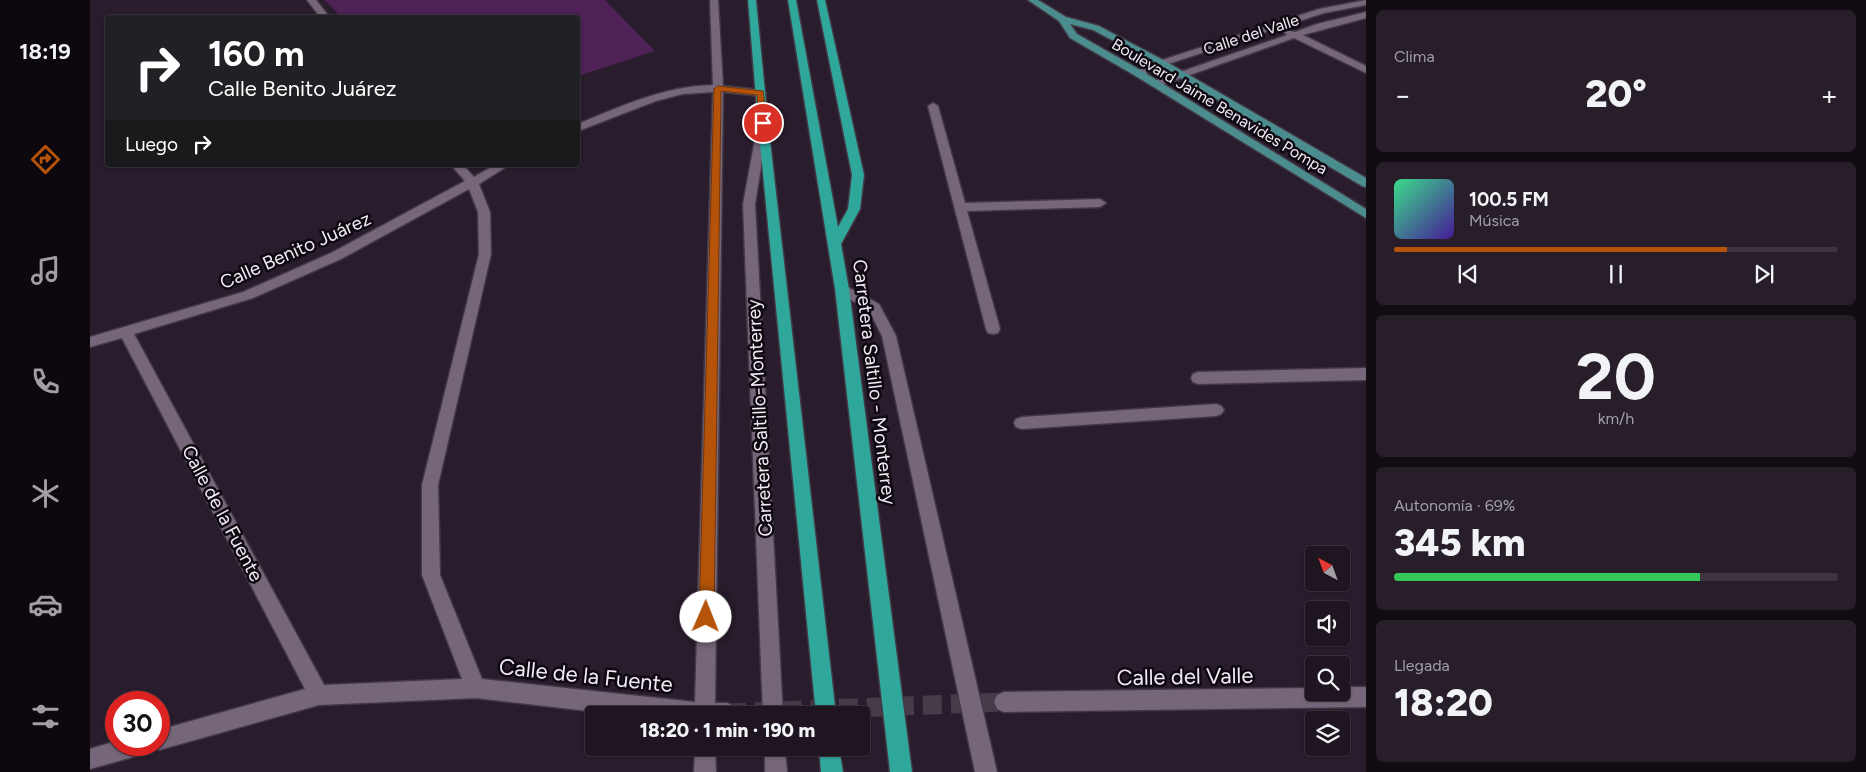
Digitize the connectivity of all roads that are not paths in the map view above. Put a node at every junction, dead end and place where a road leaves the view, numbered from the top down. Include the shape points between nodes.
1 (311, 0) edge
2 (714, 0) edge
3 (752, 0) edge
4 (792, 0) edge
5 (821, 0) edge
6 (1032, 0) edge
7 (1366, 2) edge
8 (324, 15) edge
9 (1366, 15) edge
10 (1063, 19) junction
11 (1276, 25) junction
12 (1295, 35) junction
13 (1162, 63) junction
14 (1366, 70) edge
15 (1138, 73) junction
16 (1183, 75) junction
17 (1155, 84) junction
18 (718, 89) junction
19 (761, 93) junction
20 (933, 106) dead end
21 (763, 123) junction
22 (580, 127) edge
23 (459, 167) edge
24 (499, 167) edge
25 (472, 182) junction
26 (1366, 183) edge
27 (1100, 203) dead end
28 (960, 207) junction
29 (1366, 214) edge
30 (834, 244) junction
31 (842, 289) junction
32 (993, 329) dead end
33 (126, 332) junction
34 (90, 342) edge
35 (1366, 374) edge
36 (1198, 378) dead end
37 (1216, 410) dead end
38 (1022, 423) dead end
39 (476, 688) junction
40 (319, 695) junction
41 (1366, 697) edge
42 (1004, 702) tunnel mouth
43 (635, 706) edge
44 (705, 706) edge
45 (773, 706) edge
46 (825, 706) edge
47 (170, 737) edge
48 (105, 755) edge
49 (705, 756) edge
50 (775, 756) edge
51 (830, 756) edge
52 (90, 759) edge
53 (705, 772) edge
54 (776, 772) edge
55 (832, 772) edge
56 (901, 772) edge
57 (986, 772) edge

1 - 8 street
2 - 18 street
3 - 19 highway
4 - 30 highway, Carretera Saltillo - Monterrey
5 - 30 highway via 858,175 854,209
6 - 10 main road, Boulevard Jaime Benavides Pompa
7 - 11 street, Calle del Valle
9 - 12 street, Calle del Valle
10 - 13 main road, Boulevard Jaime Benavides Pompa via 1096,28
10 - 15 main road, Boulevard Jaime Benavides Pompa via 1073,36
11 - 12 street
11 - 13 street, Calle del Valle
12 - 14 street
12 - 16 street, Calle del Valle
13 - 15 street, Calle del Valle
13 - 16 main road, Boulevard Jaime Benavides Pompa
15 - 17 main road, Boulevard Jaime Benavides Pompa
16 - 17 street, Calle del Valle
16 - 26 main road, Boulevard Jaime Benavides Pompa
17 - 29 main road, Boulevard Jaime Benavides Pompa
18 - 19 street
18 - 22 street via 670,93
18 - 44 street
19 - 21 highway
20 - 28 street
21 - 45 street, Carretera Saltillo-Monterrey via 749,204
21 - 46 highway
23 - 25 street
24 - 25 street, Calle Benito Juárez
25 - 33 street, Calle Benito Juárez via 336,256 248,295
25 - 39 street via 484,212 485,254 430,485 431,575
27 - 28 street
28 - 32 street
30 - 31 highway, Carretera Saltillo - Monterrey
31 - 56 highway, Carretera Saltillo - Monterrey
31 - 57 street via 874,307 889,336
33 - 34 street, Calle Benito Juárez
33 - 40 street, Calle de la Fuente
35 - 36 street
37 - 38 street
39 - 40 street, Calle de la Fuente
39 - 43 street, Calle de la Fuente
40 - 47 street, Calle de la Fuente
41 - 42 street, Calle del Valle
48 - 52 street
49 - 53 street
50 - 54 street
51 - 55 highway

